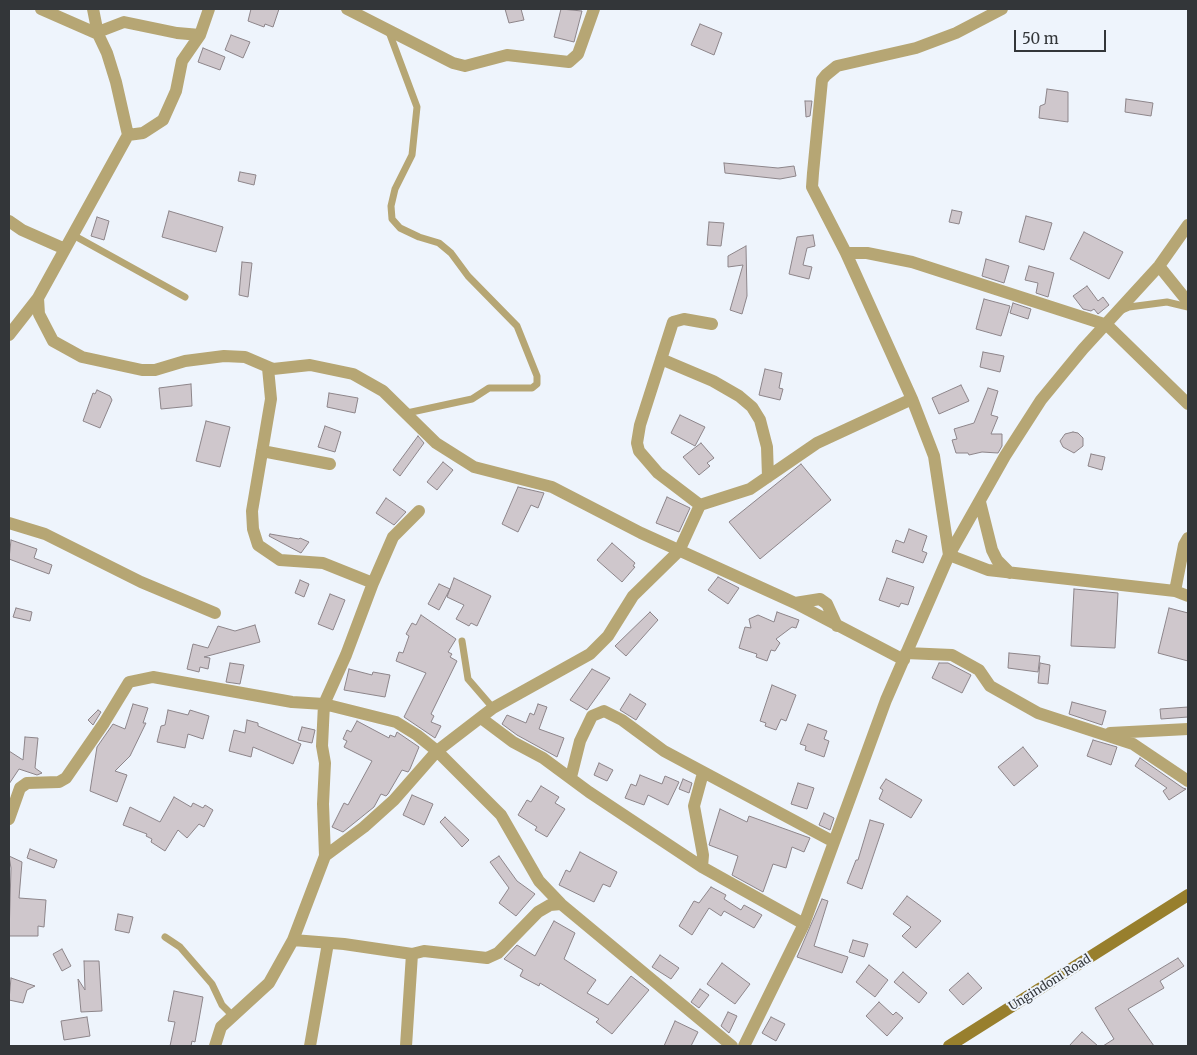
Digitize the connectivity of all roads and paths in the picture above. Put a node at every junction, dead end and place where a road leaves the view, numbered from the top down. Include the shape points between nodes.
1 (41, 9) edge
2 (93, 9) edge
3 (209, 9) edge
4 (347, 9) edge
5 (594, 9) edge
6 (1002, 9) edge
7 (388, 29) junction
8 (98, 33) junction
9 (200, 35) junction
10 (128, 135) junction
11 (9, 221) edge
12 (1188, 224) edge
13 (73, 235) junction
14 (65, 249) junction
15 (846, 253) junction
16 (1159, 266) junction
17 (185, 297) dead end
18 (38, 298) junction
19 (1188, 302) edge
20 (1188, 307) edge
21 (1120, 311) junction
22 (712, 324) dead end
23 (1107, 324) junction
24 (10, 328) edge
25 (661, 359) junction
26 (268, 368) junction
27 (912, 399) junction
28 (1188, 404) edge
29 (407, 413) junction
30 (262, 451) junction
31 (330, 464) dead end
32 (768, 477) junction
33 (980, 502) junction
34 (700, 505) junction
35 (419, 511) dead end
36 (9, 523) edge
37 (1188, 538) edge
38 (679, 551) junction
39 (949, 554) junction
40 (1010, 573) junction
41 (373, 583) junction
42 (1175, 590) junction
43 (1188, 596) edge
44 (215, 613) dead end
45 (462, 641) dead end
46 (905, 657) junction
47 (324, 704) junction
48 (493, 708) junction
49 (481, 718) junction
50 (1188, 729) edge
51 (1105, 734) junction
52 (437, 751) junction
53 (703, 773) junction
54 (571, 778) junction
55 (1188, 781) edge
56 (9, 819) edge
57 (834, 842) junction
58 (325, 856) junction
59 (702, 867) junction
60 (1187, 897) edge
61 (561, 904) junction
62 (804, 924) junction
63 (166, 937) dead end
64 (293, 940) junction
65 (328, 943) junction
66 (412, 954) junction
67 (232, 1016) junction
68 (215, 1046) edge
69 (310, 1046) edge
70 (406, 1046) edge
71 (732, 1046) edge
72 (744, 1046) edge
73 (949, 1046) edge

1 - 8 street
2 - 8 street
3 - 9 street
4 - 7 street
5 - 7 street via 578,54 569,62 507,55 465,66
6 - 15 street via 956,33 916,48 837,66 822,80 812,187
7 - 29 lane via 417,107 412,155 395,189 392,219 400,228 439,243 451,253 468,276 517,326 537,376 537,384 532,388 489,388 472,399
8 - 9 street via 124,22
8 - 10 street via 116,82
9 - 10 street via 182,61 176,92 163,120 144,133
10 - 13 street
11 - 14 street
12 - 16 street
13 - 14 street
13 - 17 lane
14 - 18 street
15 - 23 street via 867,253 912,262
15 - 27 street
16 - 19 street
16 - 21 street
18 - 24 street
18 - 26 street via 39,314 53,341 82,357 156,370 185,361 246,357
20 - 21 lane via 1167,302
21 - 23 street
22 - 25 street via 684,319 673,322
23 - 28 street
23 - 33 street via 1041,400
25 - 32 street via 713,381 752,406 760,420 767,447
25 - 34 street via 640,425 639,451 658,473
26 - 29 street via 310,365 344,371 383,391
26 - 30 street via 271,399
27 - 32 street via 817,443
27 - 39 street via 934,456
29 - 38 street via 436,443 474,467 552,487
30 - 31 street
30 - 41 street via 252,511 258,545 280,560 323,563
32 - 34 street via 750,488
33 - 39 street
33 - 40 street via 992,550
34 - 38 street
35 - 41 street via 393,537
36 - 44 street via 45,534 141,582
37 - 42 street
38 - 46 street via 723,568
38 - 48 street via 633,596 608,636 590,654
39 - 40 street via 988,570
39 - 46 street
40 - 42 street
41 - 47 street
42 - 43 street
45 - 48 lane via 468,680
46 - 51 street via 952,655 979,670 990,686 1038,713
46 - 57 street
47 - 52 street via 396,722
47 - 56 street via 292,702 153,677 129,682 66,778 59,782 27,783 20,788
47 - 58 street
48 - 49 street
49 - 52 street
49 - 54 street
50 - 51 street
51 - 55 street via 1133,744
52 - 58 street via 394,800
52 - 61 street via 501,815 539,881
53 - 54 street via 604,711 592,716 580,741
53 - 57 street
53 - 59 street via 694,806 703,855
54 - 59 street
57 - 62 street
58 - 64 street
59 - 62 street
60 - 73 main road, Ungindoni Road
61 - 66 street via 550,905 538,912 498,953 487,958 424,951
61 - 71 street
62 - 72 street
63 - 67 lane via 180,946 206,977
64 - 65 street
64 - 67 street via 269,983
65 - 66 street
65 - 69 street
66 - 70 street
67 - 68 street via 221,1027

